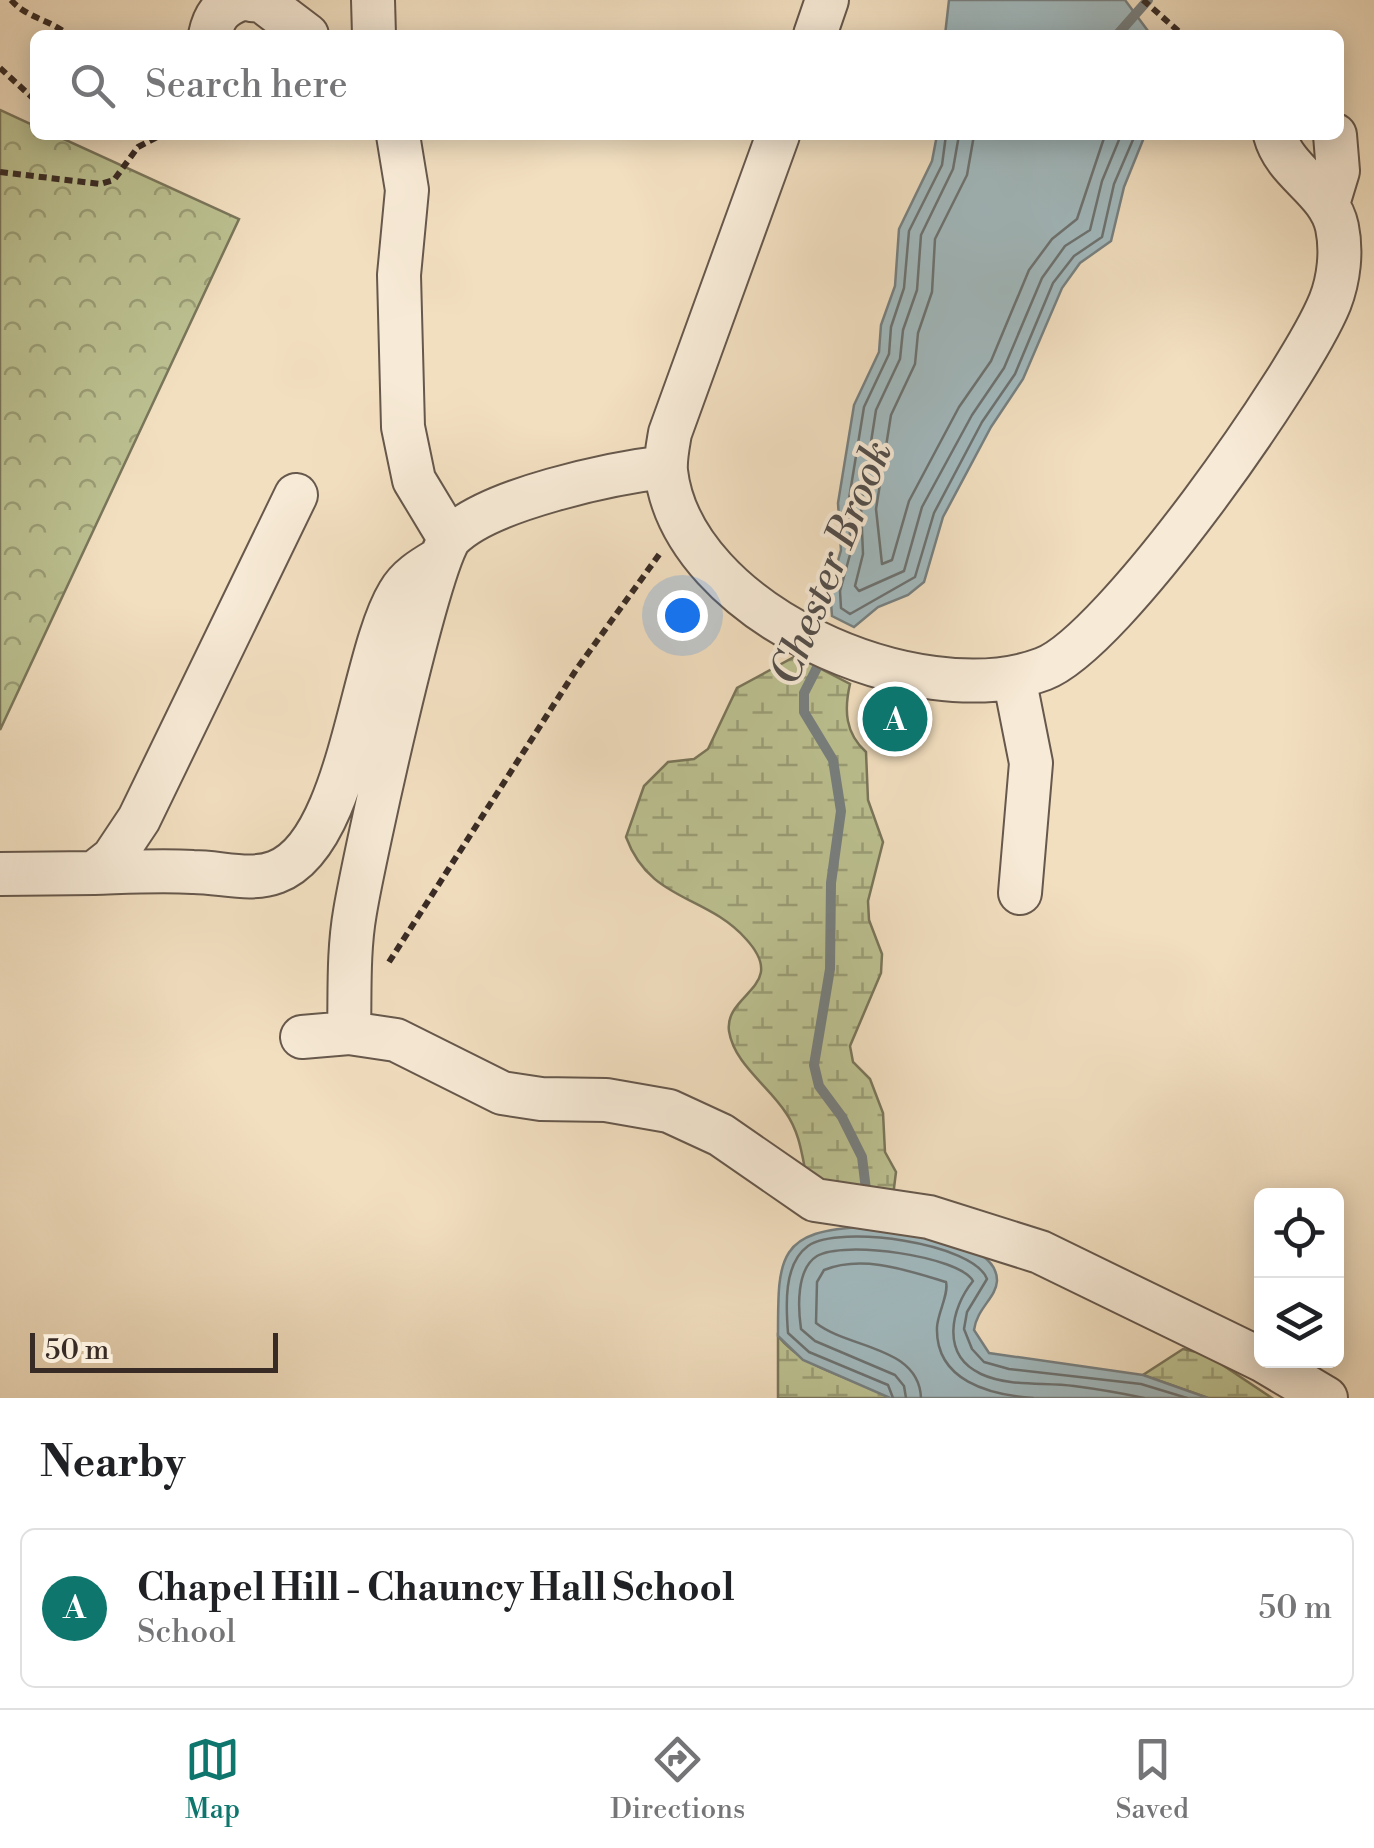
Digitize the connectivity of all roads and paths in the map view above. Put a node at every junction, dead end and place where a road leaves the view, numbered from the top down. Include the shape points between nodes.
1 (11, 0) edge
2 (239, 0) edge
3 (251, 0) edge
4 (373, 0) edge
5 (828, 0) edge
6 (1143, 0) edge
7 (62, 30) edge
8 (212, 30) edge
9 (300, 30) edge
10 (374, 30) edge
11 (817, 30) edge
12 (1177, 30) edge
13 (0, 68) edge
14 (30, 95) edge
15 (152, 140) edge
16 (399, 140) edge
17 (776, 140) edge
18 (1276, 140) edge
19 (1336, 140) edge
20 (0, 172) edge
21 (1328, 204) junction
22 (1355, 280) edge
23 (665, 467) junction
24 (296, 495) dead end
25 (683, 522) junction
26 (444, 549) junction
27 (1014, 677) junction
28 (94, 873) junction
29 (0, 874) edge
30 (1020, 892) dead end
31 (382, 977) dead end
32 (349, 1033) junction
33 (302, 1036) dead end
34 (1254, 1356) edge
35 (1275, 1368) edge
36 (1326, 1398) edge

1 - 7 path via 25,16
2 - 8 lane via 225,5
3 - 9 lane
4 - 10 lane
5 - 11 lane
6 - 12 path
13 - 14 path
15 - 20 path via 114,180 100,184
16 - 26 lane via 407,190 400,275 403,427 414,480
17 - 23 lane via 670,433
18 - 21 lane via 1280,154
19 - 21 lane via 1338,171
21 - 22 lane via 1340,264
22 - 27 lane via 1315,330 1232,464 1160,557 1071,652
23 - 25 lane
23 - 26 lane via 563,486 480,519
24 - 28 lane via 138,819
25 - 27 lane via 738,591 848,657 938,678
25 - 31 path via 576,670
26 - 28 lane via 416,573 389,612 338,784 297,860 254,878
26 - 32 lane via 354,912
27 - 30 lane via 1031,763
28 - 29 lane
32 - 33 lane
32 - 34 lane via 415,1046 502,1092 669,1111 722,1134 796,1191 846,1208 928,1218 1040,1252
35 - 36 lane

